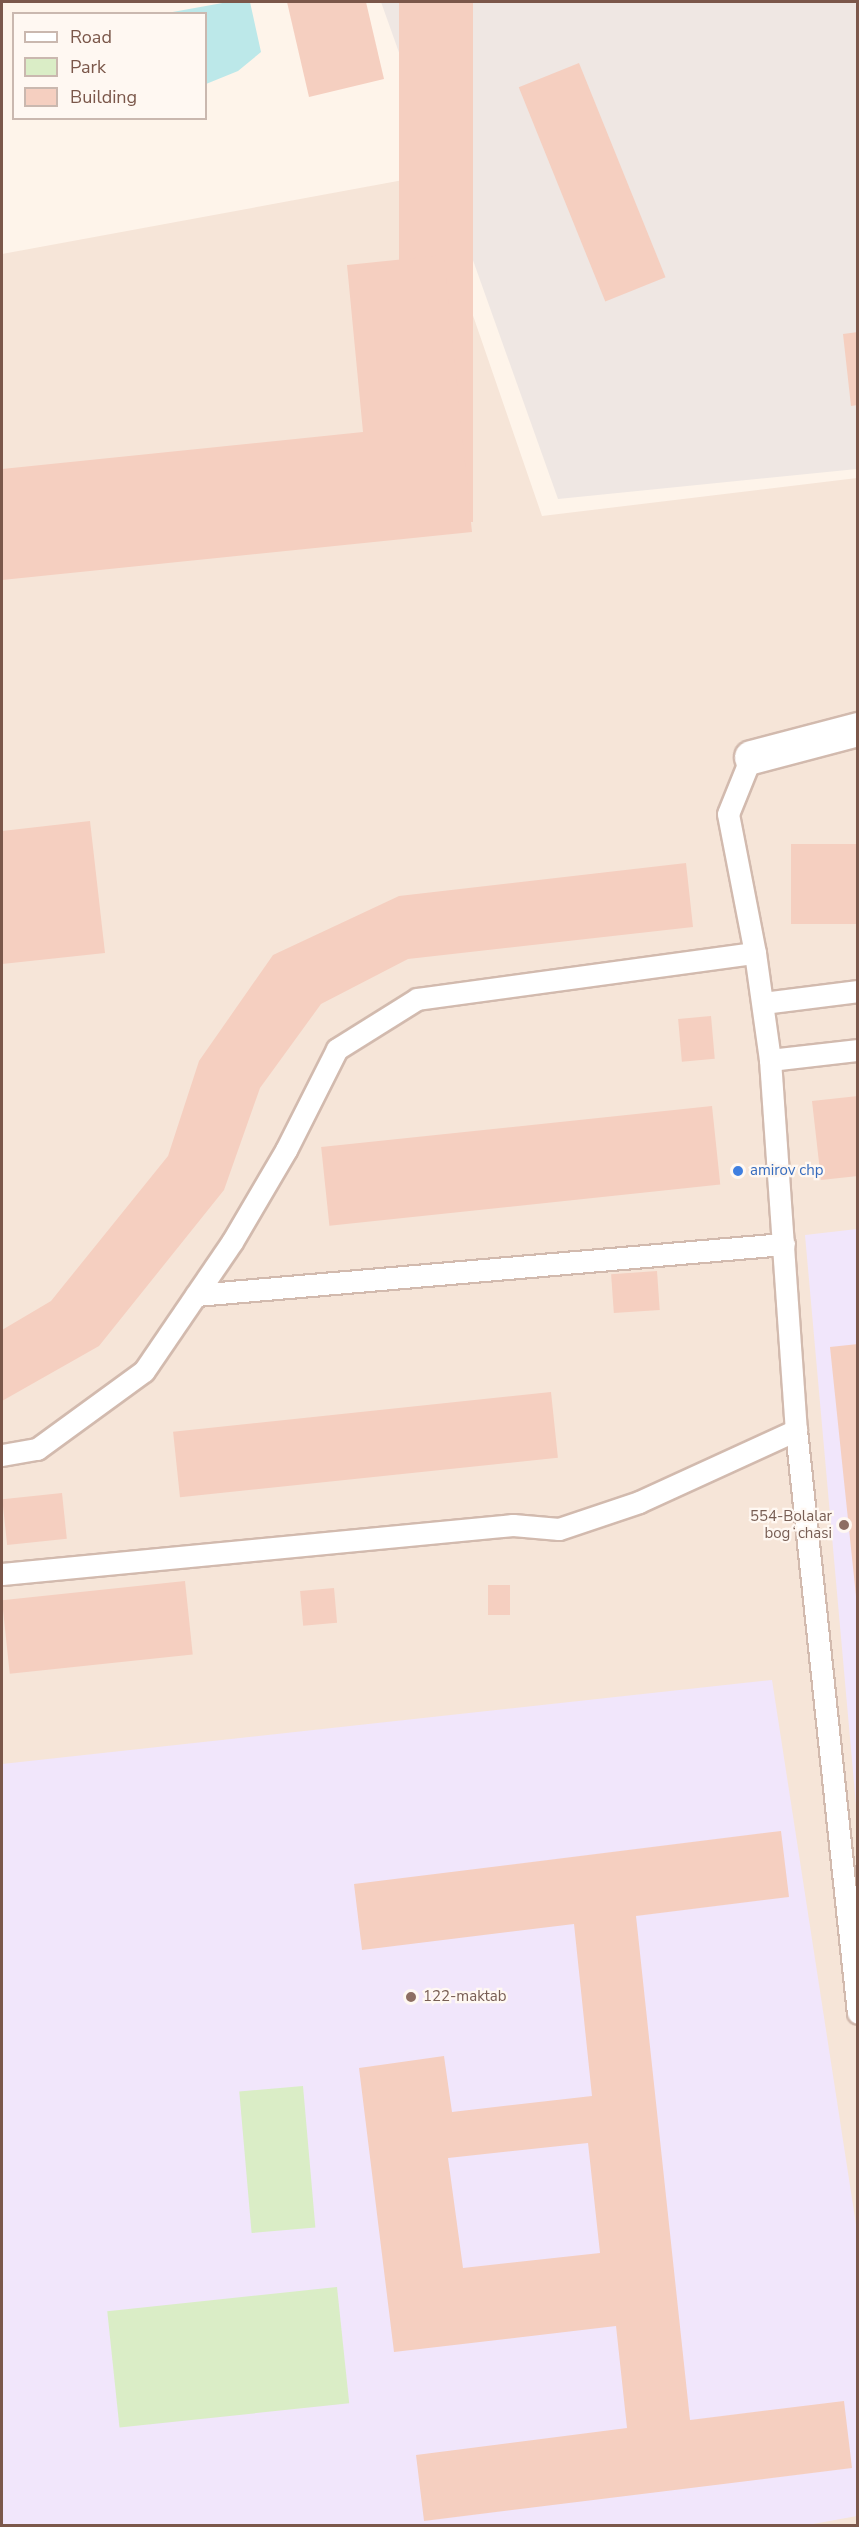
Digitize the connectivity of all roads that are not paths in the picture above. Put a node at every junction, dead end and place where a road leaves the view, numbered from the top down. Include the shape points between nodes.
1 (858, 729) edge
2 (751, 756) joint
3 (755, 953) junction
4 (858, 991) edge
5 (763, 1003) junction
6 (858, 1050) edge
7 (770, 1060) junction
8 (784, 1244) junction
9 (196, 1295) junction
10 (796, 1430) junction
11 (2, 1455) edge
12 (2, 1574) edge
13 (858, 2013) edge

1 - 2 street
2 - 3 lane via 728,814
3 - 5 lane
3 - 9 lane via 417,999 337,1049 286,1150
4 - 5 lane
5 - 7 lane
6 - 7 lane
7 - 8 lane
8 - 9 lane
8 - 10 lane
9 - 11 lane via 144,1371 37,1449
10 - 12 lane via 639,1502 559,1529 513,1525
10 - 13 lane

